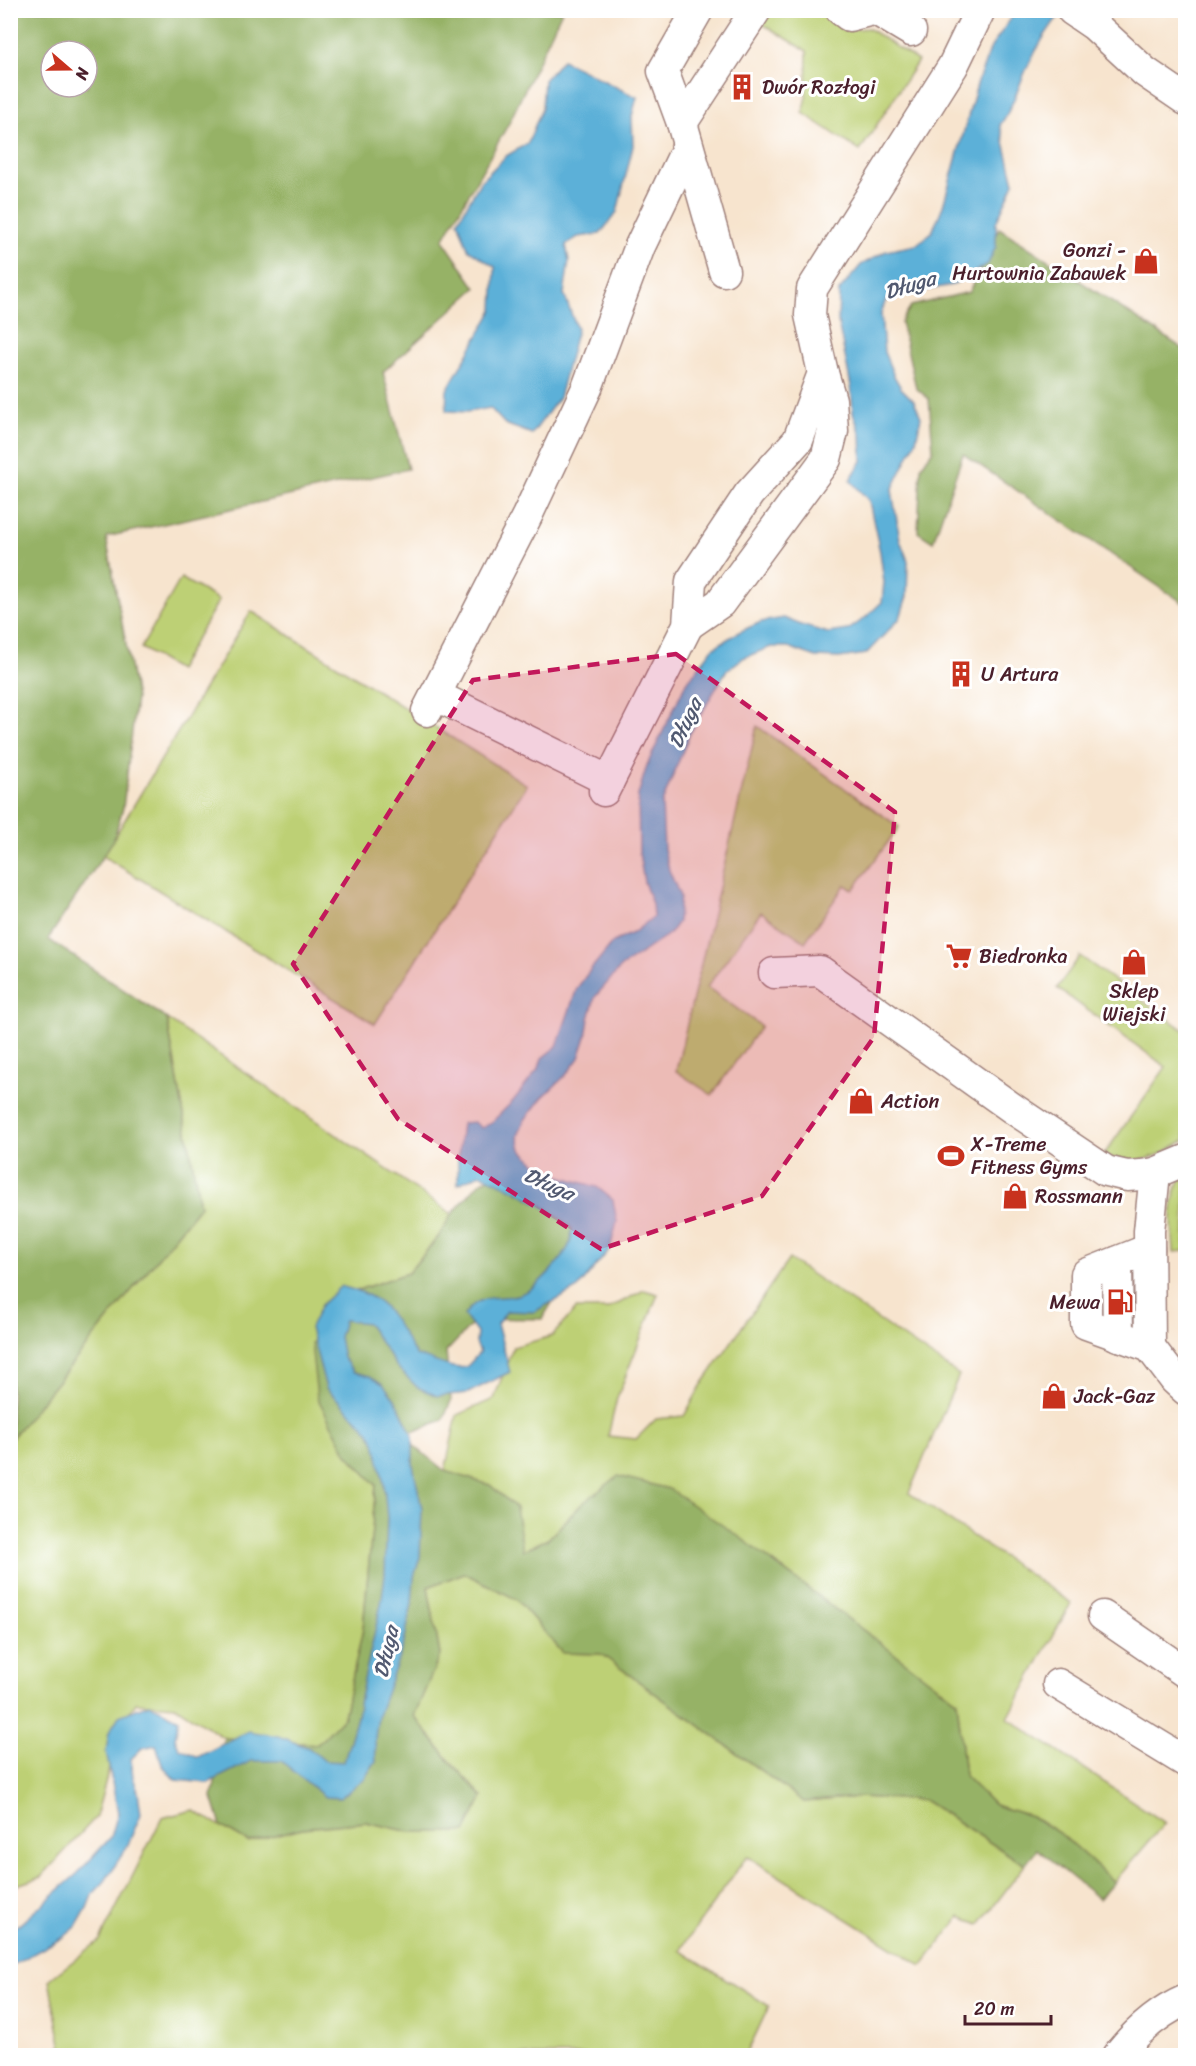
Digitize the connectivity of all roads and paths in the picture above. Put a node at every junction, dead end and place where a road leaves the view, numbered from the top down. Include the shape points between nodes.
1 (698, 10) edge
2 (756, 10) edge
3 (841, 10) edge
4 (875, 10) edge
5 (980, 10) edge
6 (1083, 18) edge
7 (911, 31) dead end
8 (1185, 100) edge
9 (685, 135) junction
10 (724, 271) dead end
11 (823, 373) junction
12 (688, 626) junction
13 (774, 973) dead end
14 (1185, 1160) edge
15 (1155, 1173) junction
16 (1149, 1249) junction
17 (1150, 1347) junction
18 (1185, 1390) edge
19 (1103, 1616) dead end
20 (1185, 1673) edge
21 (1058, 1684) dead end
22 (1185, 1762) edge
23 (1177, 1997) edge
24 (1117, 2055) edge

1 - 9 street via 663,71
2 - 9 street
3 - 4 street via 849,16
4 - 7 street
5 - 11 street via 953,66 812,289 810,315
6 - 8 street via 1144,72
9 - 10 street
9 - 12 street via 587,388 527,516 431,703 606,786
11 - 12 street via 798,440 749,494 692,581
11 - 12 street via 831,400 833,431 826,459 720,603
13 - 15 street via 820,971 1097,1166 1127,1176
14 - 15 street
15 - 16 street
16 - 17 street
16 - 17 street via 1086,1274 1086,1324
17 - 18 street
19 - 20 street
21 - 22 street
23 - 24 street

